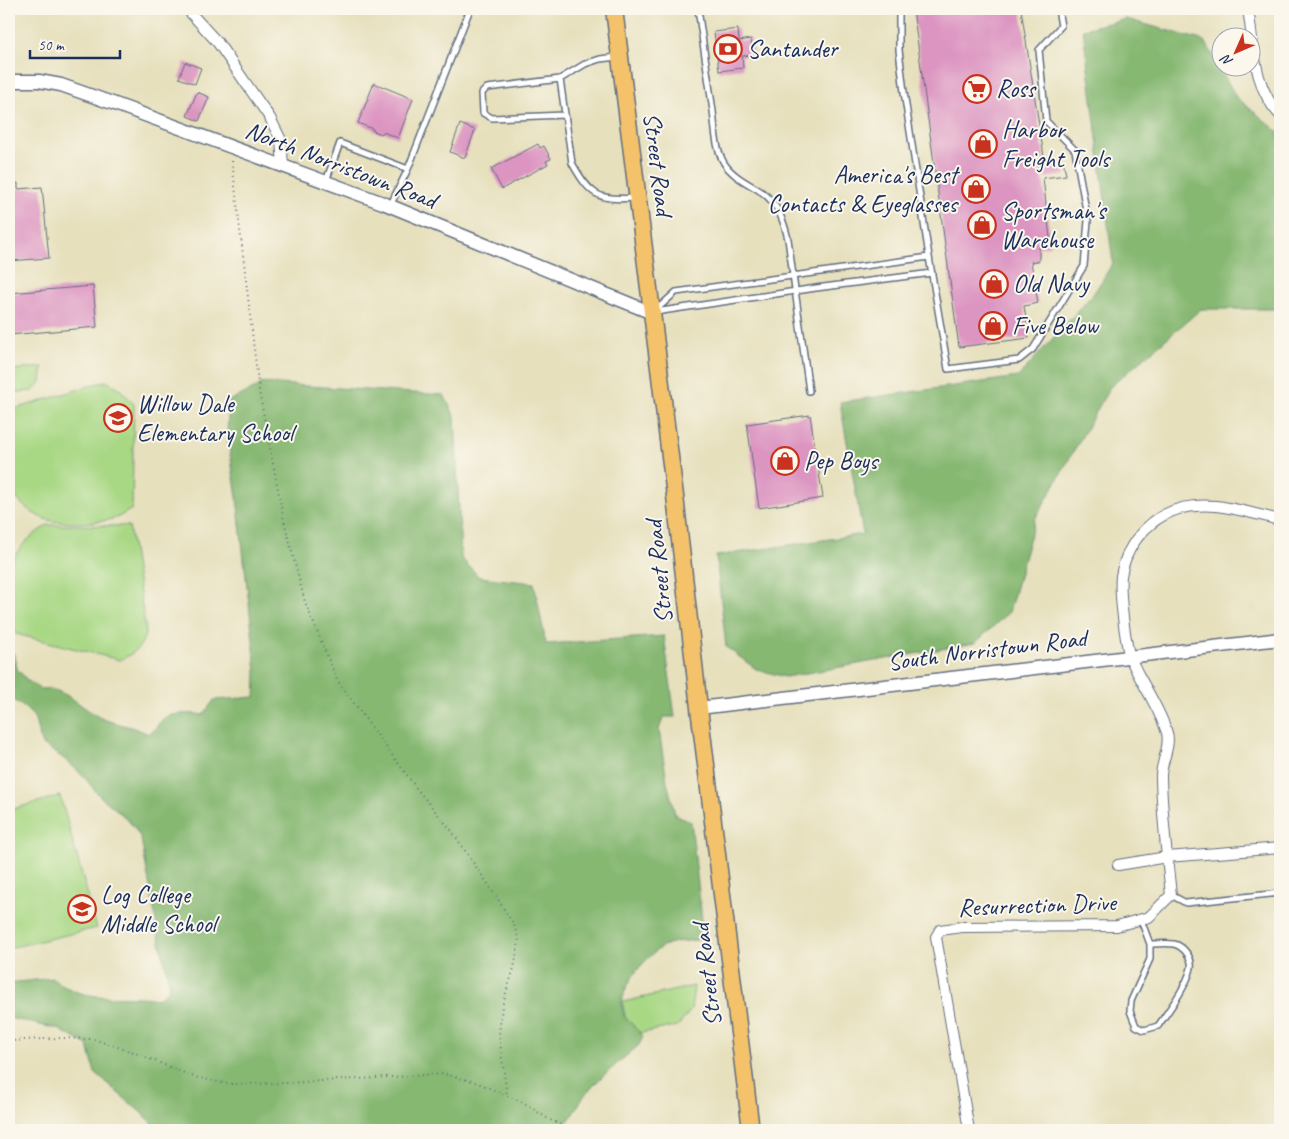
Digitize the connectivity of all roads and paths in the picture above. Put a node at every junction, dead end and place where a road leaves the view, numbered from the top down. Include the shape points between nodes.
1 (186, 9) edge
2 (614, 9) edge
3 (698, 9) edge
4 (899, 9) edge
5 (1058, 9) edge
6 (1248, 9) edge
7 (468, 10) edge
8 (620, 57) junction
9 (560, 79) junction
10 (9, 81) edge
11 (565, 115) junction
12 (1280, 115) edge
13 (230, 146) junction
14 (283, 165) junction
15 (408, 169) junction
16 (326, 181) junction
17 (637, 197) junction
18 (390, 206) junction
19 (929, 257) junction
20 (932, 273) junction
21 (792, 276) junction
22 (794, 291) junction
23 (652, 313) junction
24 (809, 391) dead end
25 (1280, 520) edge
26 (1280, 638) edge
27 (1130, 656) junction
28 (699, 708) junction
29 (1280, 848) edge
30 (1167, 857) junction
31 (1118, 865) dead end
32 (1280, 893) edge
33 (1172, 895) junction
34 (1141, 920) junction
35 (1150, 944) junction
36 (9, 1041) edge
37 (506, 1096) junction
38 (569, 1128) dead end
39 (751, 1130) edge
40 (969, 1130) edge

1 - 14 street via 218,43 270,118 281,140
2 - 8 main road, Street Road
3 - 21 lane via 720,153 734,173 764,194 779,212 788,239
4 - 19 lane via 903,86
5 - 20 lane via 1060,26 1039,50 1046,121 1075,150 1088,221 1084,266 1033,349 1019,360 948,369
6 - 12 street via 1261,85
7 - 15 lane
8 - 9 lane via 585,64
8 - 17 main road, Street Road
9 - 11 lane
9 - 11 lane via 487,88 482,92 483,113 492,118
10 - 13 street, North Norristown Road via 61,85
11 - 17 lane via 572,163 584,182 601,197 613,200
13 - 14 street, North Norristown Road
13 - 37 path via 259,391 284,521 305,602 337,680 456,838 514,925 519,941 502,1006 499,1036
14 - 16 street, North Norristown Road
15 - 16 lane via 340,143
15 - 18 lane
16 - 18 street, North Norristown Road
17 - 23 main road, Street Road
18 - 23 street, North Norristown Road
19 - 20 lane
19 - 21 lane
20 - 22 lane
21 - 22 lane
21 - 23 lane via 676,292
22 - 23 lane
22 - 24 lane
23 - 28 main road, Street Road
25 - 27 street via 1196,505 1168,513 1143,530 1125,560 1121,576
26 - 27 street, South Norristown Road
27 - 28 street, South Norristown Road
27 - 30 street via 1168,735 1160,775
28 - 39 main road, Street Road
29 - 30 street
30 - 31 street
30 - 33 street
32 - 33 lane via 1186,903
33 - 34 street, Resurrection Drive via 1149,917
34 - 35 lane
34 - 40 street, Resurrection Drive via 1117,926 962,927 940,930 936,937
35 - 35 lane via 1150,959 1131,1001 1130,1011 1136,1026 1144,1030 1158,1026 1191,967 1190,958 1181,947
36 - 37 path via 93,1039 194,1077 228,1084 445,1074 478,1083
37 - 38 path

